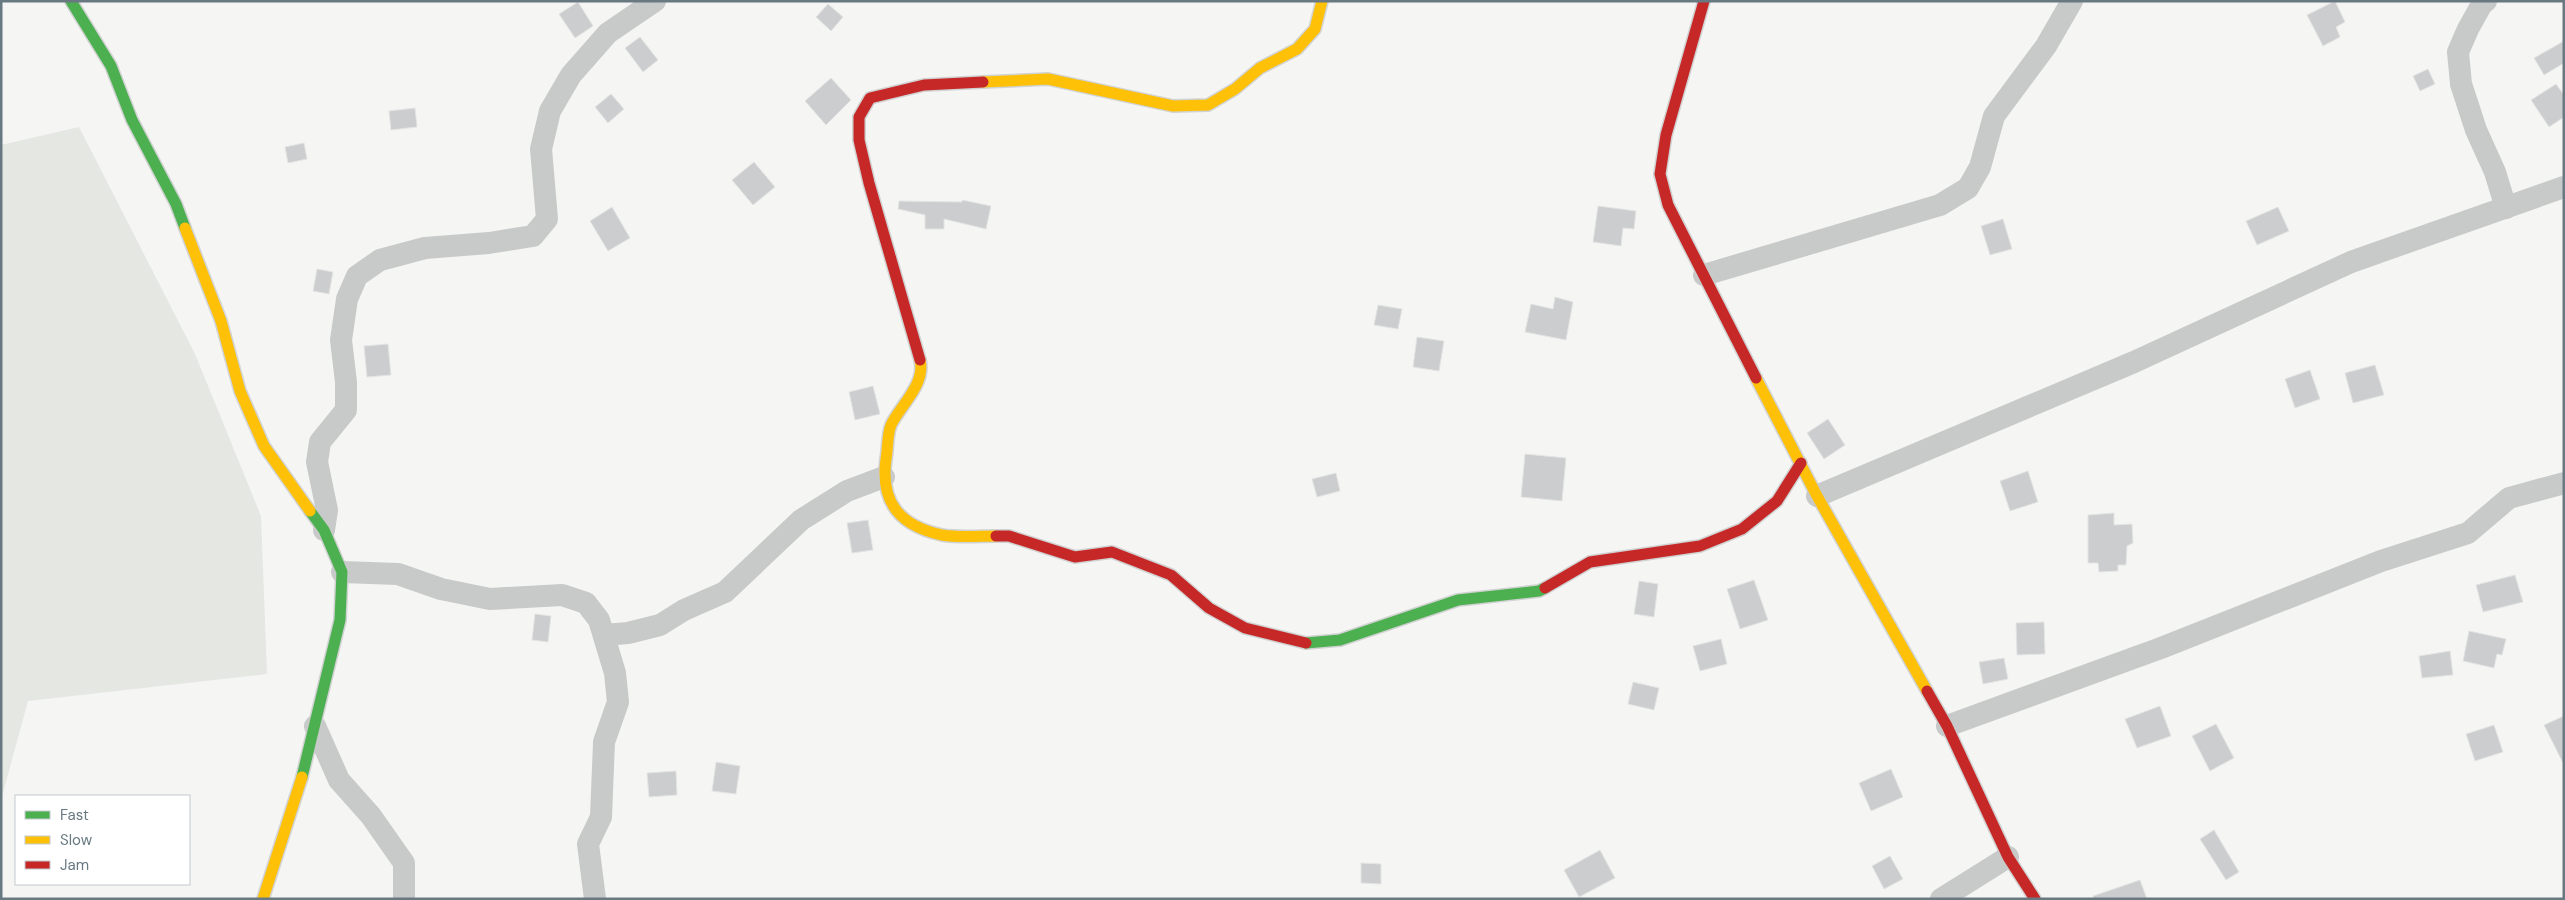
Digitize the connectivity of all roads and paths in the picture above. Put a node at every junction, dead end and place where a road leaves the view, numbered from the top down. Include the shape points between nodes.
1 (71, 1) edge
2 (655, 1) edge
3 (1322, 1) edge
4 (1704, 1) edge
5 (2072, 1) edge
6 (2486, 1) edge
7 (2564, 187) edge
8 (2506, 208) junction
9 (1704, 276) junction
10 (1801, 463) junction
11 (884, 477) junction
12 (2564, 483) edge
13 (1817, 496) junction
14 (324, 530) junction
15 (342, 572) junction
16 (604, 635) junction
17 (315, 726) junction
18 (1947, 726) junction
19 (2008, 857) junction
20 (263, 899) edge
21 (404, 899) edge
22 (595, 899) edge
23 (1941, 899) edge
24 (2035, 899) edge

1 - 14 street via 111,66 132,120 176,204 221,321 240,391 264,446
2 - 14 street via 608,34 571,75 550,110 541,148 547,218 533,236 425,248 380,260 357,276 347,299 341,340 346,410 320,442 317,462 327,510
3 - 11 street via 1315,29 1297,49 1260,68 1235,89 1208,105 1174,106 1048,79 924,85 870,98 859,117 860,140 869,183 922,367 911,395 891,426
4 - 9 street via 1666,135 1660,174 1668,205
5 - 9 street via 2046,46 1994,116 1980,167 1968,188 1940,205
6 - 8 street via 2458,52 2462,84
7 - 8 street
8 - 13 street via 2351,262 2134,362
9 - 10 street
10 - 11 street via 1777,501 1742,529 1700,546 1590,562 1539,591 1458,600 1340,640 1311,644 1244,628 1209,608 1171,575 1112,552 1075,557 1009,536 943,535 912,524 893,509
10 - 13 street
11 - 16 street via 847,491 801,520 725,592 684,610 660,625
12 - 18 street via 2509,498 2468,533 2382,562 2161,648
13 - 18 street
14 - 15 street
15 - 16 street via 398,574 441,589 490,599 562,595 586,603 599,620
15 - 17 street via 340,620
16 - 22 street via 615,673 618,702 604,742 601,817 588,844
17 - 20 street via 299,788
17 - 21 street via 339,780 371,816 404,863
18 - 19 street
19 - 23 street
19 - 24 street

